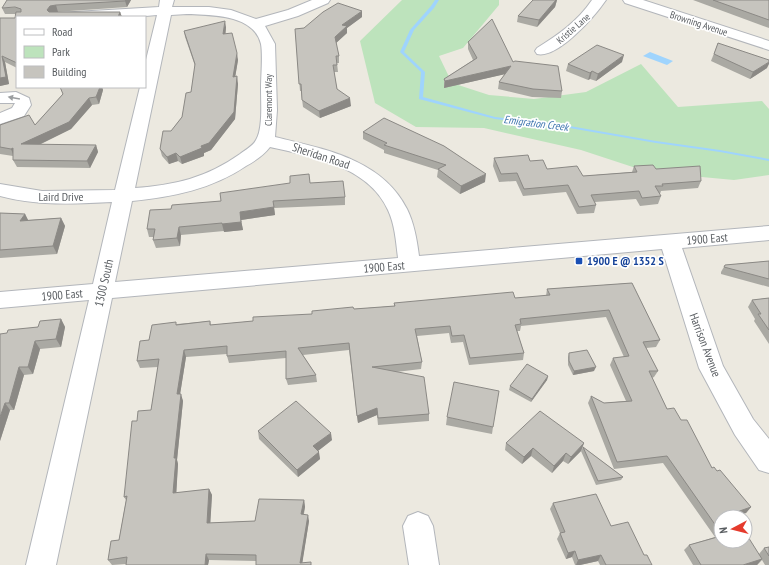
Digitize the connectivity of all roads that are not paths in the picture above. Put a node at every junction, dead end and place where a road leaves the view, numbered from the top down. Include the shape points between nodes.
1 (323, 0) edge
2 (599, 0) edge
3 (630, 0) edge
4 (165, 6) edge
5 (68, 16) edge
6 (256, 24) junction
7 (769, 46) edge
8 (542, 51) dead end
9 (0, 98) edge
10 (0, 119) edge
11 (265, 140) junction
12 (0, 190) edge
13 (124, 195) junction
14 (769, 233) edge
15 (670, 242) junction
16 (410, 264) junction
17 (102, 292) junction
18 (0, 300) edge
19 (769, 461) edge
20 (418, 526) dead end
21 (42, 565) edge
22 (424, 565) edge

1 - 6 street via 298,12
2 - 8 street, Kristie Lane via 569,34
3 - 7 street, Browning Avenue
4 - 5 street
4 - 6 street via 236,16
4 - 13 street, 1300 South
6 - 11 street, Claremont Way via 264,33 268,44 268,119
10 -> 9 street via 18,112 23,105 16,97
11 - 13 street, Claremont Way via 238,164 210,179 177,188
11 - 16 street, Sheridan Road via 339,160 368,175 380,185 397,209
12 - 13 street, Laird Drive via 47,198
13 - 17 street, 1300 South
14 - 15 street, 1900 East
15 - 16 street, 1900 East
15 - 19 street, Harrison Avenue via 711,368 744,428
16 - 17 street, 1900 East
17 - 18 street, 1900 East
17 - 21 street, 1300 South
20 - 22 street

